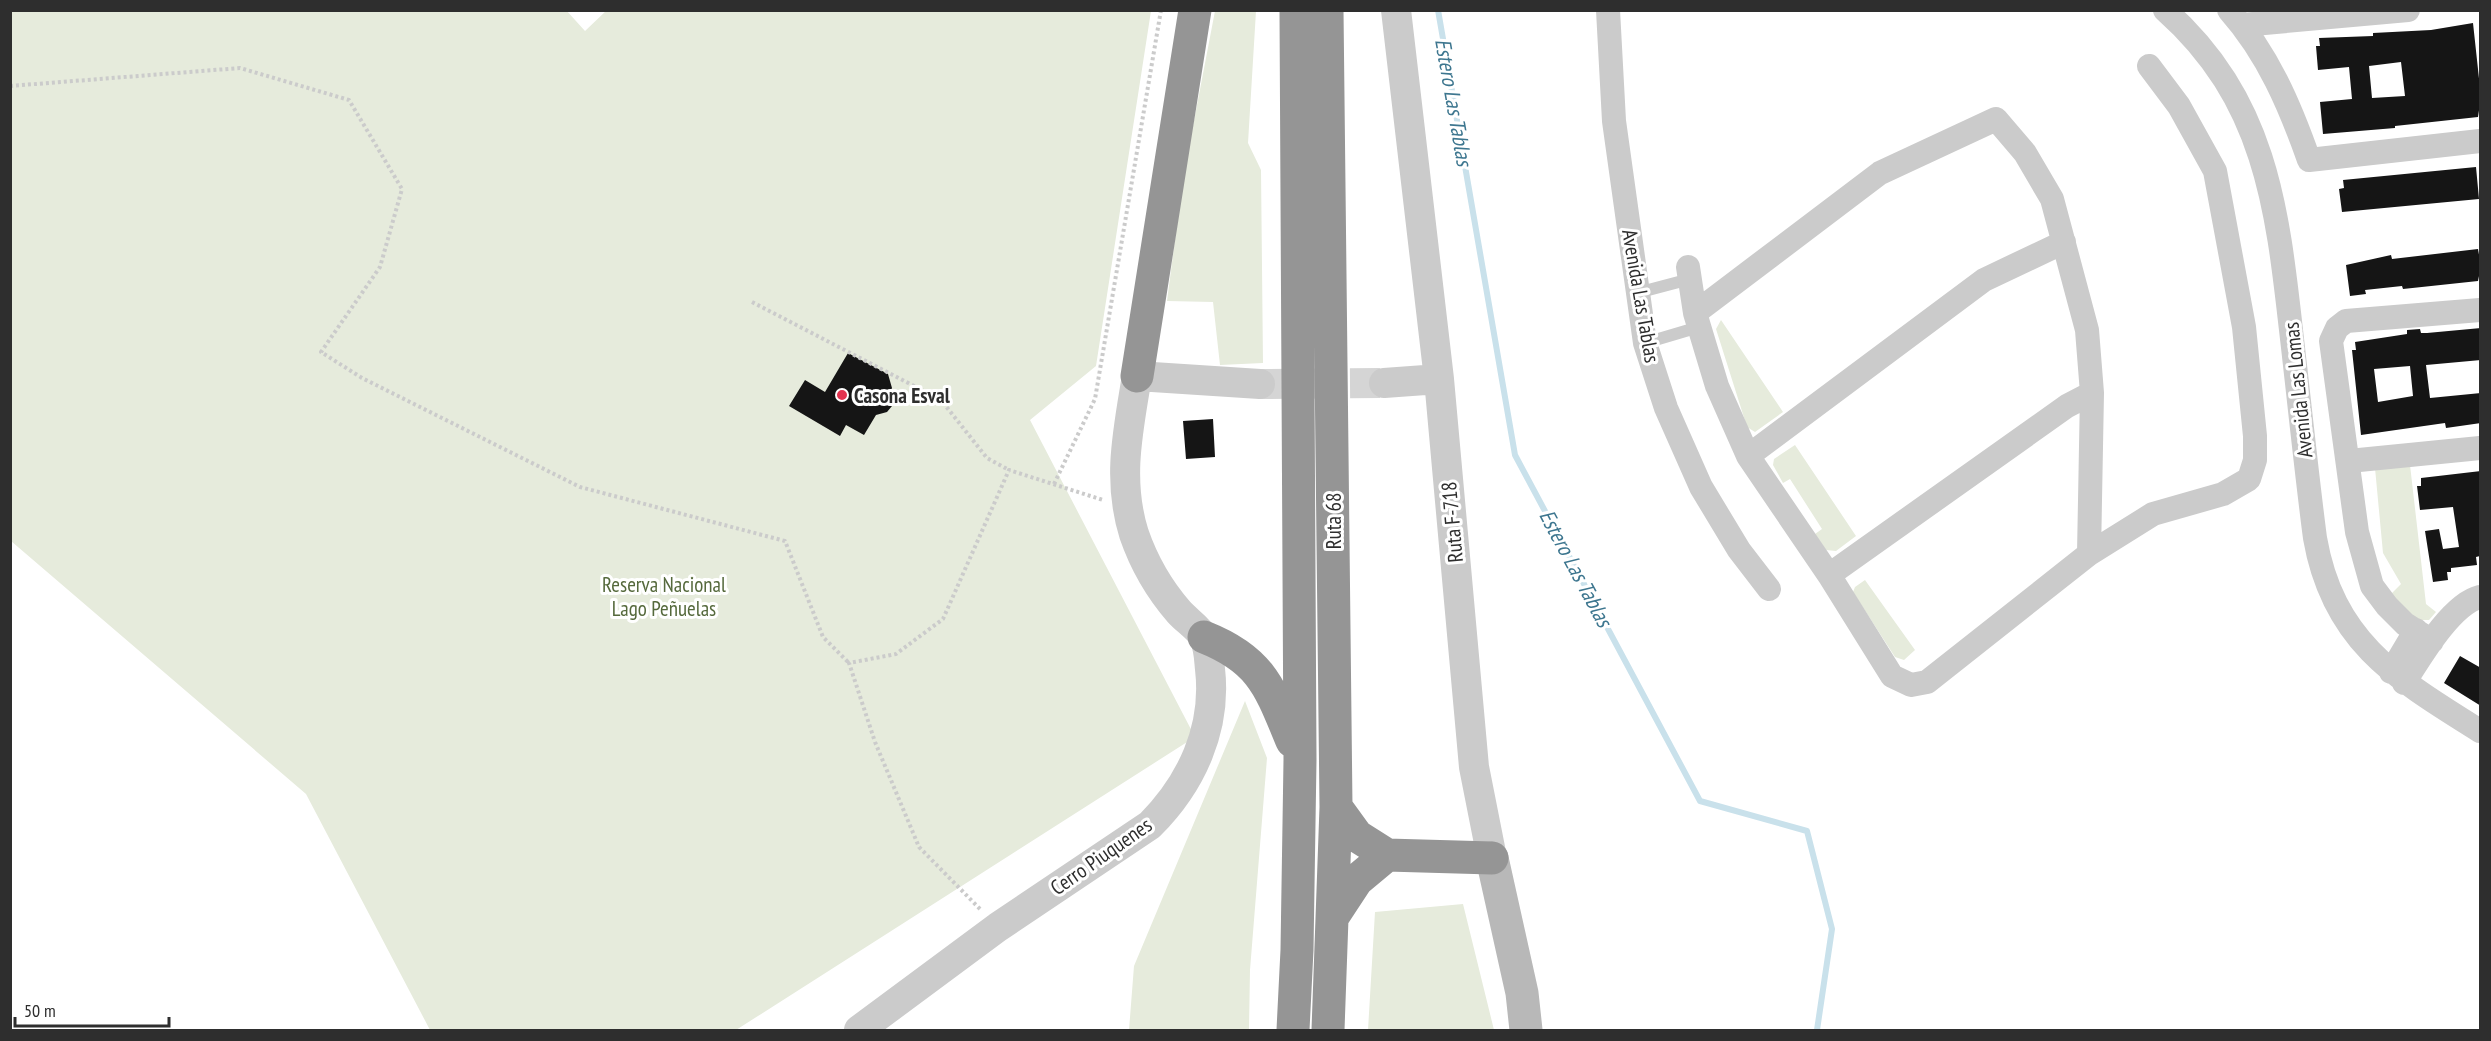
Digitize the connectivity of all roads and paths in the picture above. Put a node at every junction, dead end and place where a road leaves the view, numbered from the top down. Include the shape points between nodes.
1 (1161, 10) edge
2 (1195, 10) edge
3 (1296, 10) edge
4 (1327, 10) edge
5 (1396, 10) edge
6 (1608, 10) edge
7 (2165, 10) edge
8 (2408, 10) edge
9 (2235, 18) edge
10 (2150, 66) dead end
11 (10, 86) edge
12 (2481, 141) edge
13 (2064, 242) junction
14 (1689, 273) joint
15 (1637, 293) junction
16 (752, 302) dead end
17 (2481, 310) edge
18 (1697, 320) junction
19 (1646, 343) junction
20 (1137, 376) junction
21 (1439, 379) junction
22 (1384, 383) tunnel mouth
23 (1260, 384) tunnel mouth
24 (2092, 393) junction
25 (2481, 448) edge
26 (1748, 456) junction
27 (2349, 461) junction
28 (1009, 470) junction
29 (1054, 484) junction
30 (1092, 496) dead end
31 (2089, 554) junction
32 (1829, 575) junction
33 (1769, 590) dead end
34 (2481, 597) edge
35 (2424, 635) junction
36 (1204, 637) junction
37 (849, 663) junction
38 (2398, 678) junction
39 (2481, 731) edge
40 (1300, 760) junction
41 (1336, 807) junction
42 (1387, 855) junction
43 (1492, 858) junction
44 (1331, 920) junction
45 (998, 927) junction
46 (859, 1030) edge
47 (1293, 1030) edge
48 (1328, 1030) edge
49 (1526, 1030) edge

1 - 29 path via 1095,399
2 - 20 highway
3 - 40 highway, Ruta 68
4 - 41 highway, Ruta 68
5 - 21 street, Ruta F-718
6 - 15 street, Avenida Las Tablas via 1614,121
7 - 38 street, Avenida Las Lomas via 2217,68 2261,152 2277,219 2318,558 2341,615 2367,651
8 - 9 street
9 - 12 street via 2286,96 2309,160
10 - 31 street via 2180,106 2215,171 2244,327 2255,460 2248,478 2223,494 2153,514
11 - 37 path via 240,68 350,100 402,189 380,267 321,352 362,378 580,487 785,541 823,637
13 - 18 street via 2052,199 2025,153 1996,119 1880,173
13 - 24 street via 2087,330
13 - 26 street via 1984,280
14 - 15 lane
14 - 18 street
15 - 19 street, Avenida Las Tablas
16 - 28 path via 941,400 987,458
17 - 27 street via 2346,321 2337,328 2331,340
18 - 19 lane
18 - 26 street via 1717,386
19 - 33 street, Avenida Las Tablas via 1666,408 1701,487
20 - 23 street
20 - 36 street via 1124,457 1128,510 1155,580 1169,601
21 - 22 street
21 - 43 street, Ruta F-718 via 1474,767
24 - 31 street
24 - 32 street via 2067,406
25 - 27 street
26 - 32 street
27 - 35 street via 2357,532 2372,586 2386,606
28 - 29 path
28 - 37 path via 943,619 896,654
29 - 30 path
31 - 32 street via 1927,682 1911,685 1892,676
34 - 35 street via 2468,600
35 - 38 street
36 - 40 highway via 1244,659 1266,683
36 - 45 street, Cerro Piuquenes via 1211,679 1208,722 1195,762 1176,796 1150,825
37 - 45 path via 875,742 919,847
38 - 39 street, Avenida Las Lomas
40 - 47 highway, Ruta 68
41 - 42 highway via 1357,836
41 - 44 highway, Ruta 68
42 - 43 highway
42 - 44 highway via 1357,880
43 - 49 main road, Ruta F-718 via 1522,993
44 - 48 highway, Ruta 68
45 - 46 street, Cerro Piuquenes

